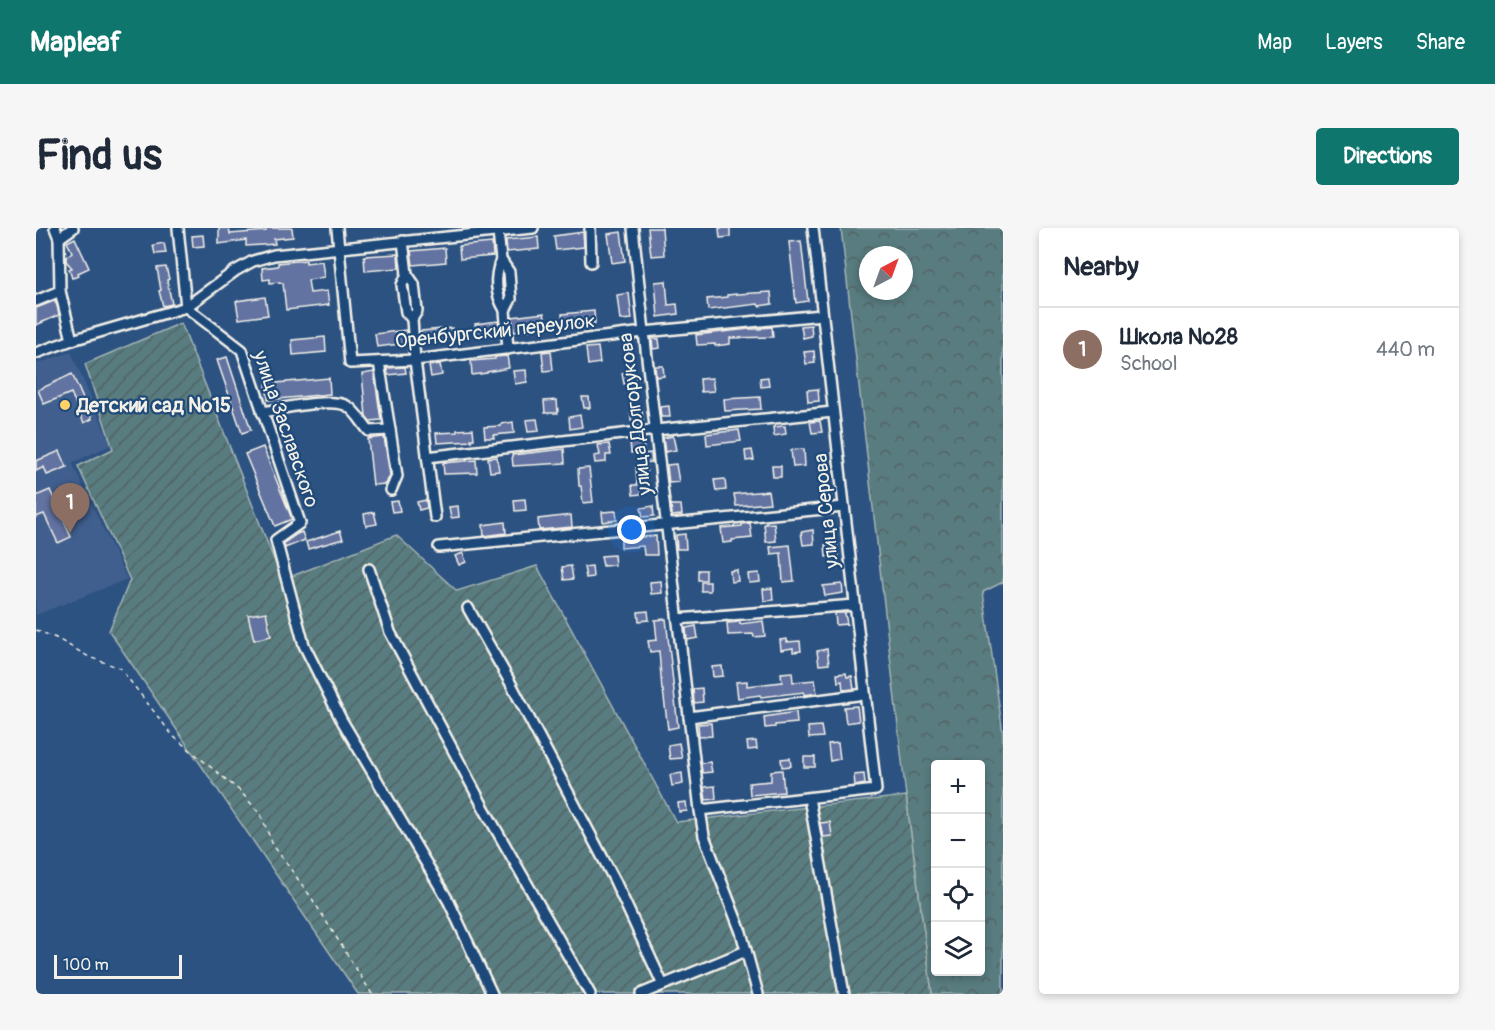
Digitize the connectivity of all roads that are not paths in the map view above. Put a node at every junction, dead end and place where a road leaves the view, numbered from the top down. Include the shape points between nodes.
1 (55, 228) edge
2 (73, 228) edge
3 (178, 228) edge
4 (337, 228) edge
5 (533, 228) edge
6 (590, 228) edge
7 (633, 228) edge
8 (813, 228) edge
9 (498, 232) junction
10 (59, 238) junction
11 (403, 241) junction
12 (338, 249) junction
13 (591, 262) dead end
14 (60, 291) junction
15 (36, 301) edge
16 (186, 307) junction
17 (822, 315) junction
18 (644, 332) junction
19 (72, 340) junction
20 (508, 349) junction
21 (36, 353) edge
22 (415, 360) junction
23 (379, 362) junction
24 (262, 412) junction
25 (833, 412) junction
26 (390, 430) junction
27 (656, 430) junction
28 (427, 457) junction
29 (391, 490) dead end
30 (844, 507) junction
31 (435, 517) dead end
32 (667, 524) junction
33 (439, 547) dead end
34 (369, 569) dead end
35 (855, 605) junction
36 (468, 608) dead end
37 (678, 619) junction
38 (865, 694) junction
39 (689, 717) junction
40 (809, 798) junction
41 (700, 810) junction
42 (746, 951) junction
43 (663, 985) junction
44 (492, 994) edge
45 (590, 994) edge
46 (641, 994) edge
47 (758, 994) edge
48 (844, 994) edge

1 - 10 street
2 - 10 street
3 - 16 street
4 - 12 street
5 - 9 street
6 - 13 street
7 - 18 street, улица Долгорукова
8 - 17 street, улица Серова
9 - 11 street
9 - 20 street via 501,260 496,273 499,299 505,310
10 - 14 street
11 - 12 street
11 - 22 street via 407,274 402,285 406,312 412,319
12 - 16 street via 274,255 253,261
12 - 23 street, Оренбургский переулок via 350,363
14 - 15 street
14 - 19 street
16 - 19 street
16 - 24 street, улица Заславского via 242,350
17 - 18 street, Оренбургский переулок
17 - 25 street, улица Серова
18 - 20 street, Оренбургский переулок
18 - 27 street, улица Долгорукова
19 - 21 street
20 - 22 street, Оренбургский переулок
22 - 23 street, Оренбургский переулок
22 - 28 street
23 - 26 street
24 - 26 street via 327,402 346,405 369,431
24 - 44 street, улица Заславского via 300,523 276,540 304,645 341,719 449,902
25 - 27 street
25 - 30 street, улица Серова
26 - 29 street via 397,476
27 - 28 street
27 - 32 street, улица Долгорукова
28 - 31 street
30 - 32 street
30 - 35 street, улица Серова
32 - 33 street
32 - 37 street, улица Долгорукова
34 - 45 street via 390,632
35 - 37 street
35 - 38 street, улица Серова
36 - 43 street via 615,881
37 - 39 street, улица Долгорукова
38 - 39 street
38 - 40 street, улица Серова via 876,790
39 - 41 street, улица Долгорукова
40 - 41 street
40 - 48 street
41 - 42 street, улица Долгорукова via 705,836
42 - 43 street
42 - 47 street, улица Долгорукова
43 - 46 street

